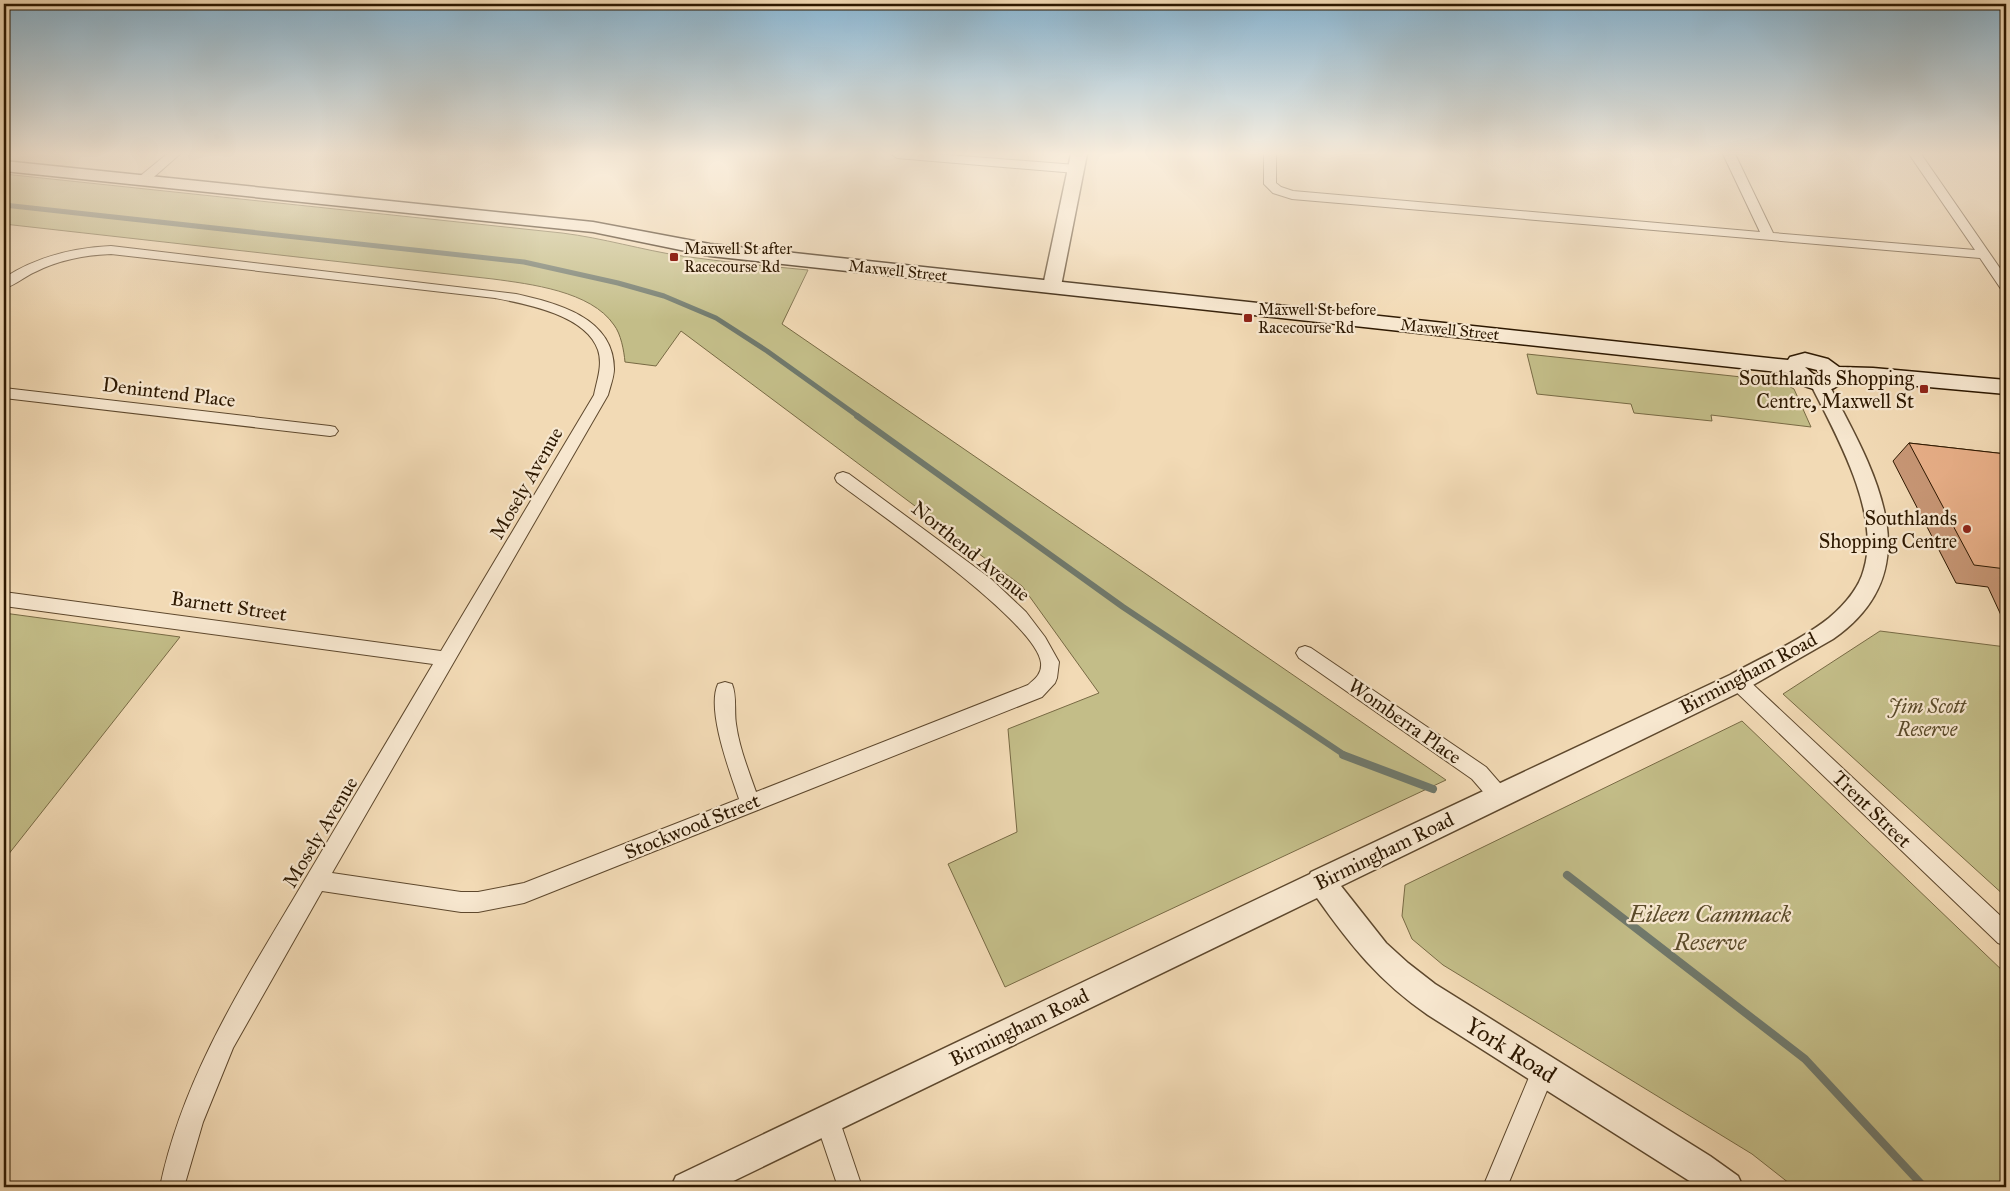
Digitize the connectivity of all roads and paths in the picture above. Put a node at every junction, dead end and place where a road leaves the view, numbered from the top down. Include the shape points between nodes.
1 (427, 210) edge
2 (1068, 210) edge
3 (1466, 210) edge
4 (1756, 210) edge
5 (1954, 210) edge
6 (1768, 235) junction
7 (1986, 255) junction
8 (4, 284) edge
9 (1052, 286) junction
10 (2006, 286) edge
11 (1826, 378) junction
12 (2006, 387) edge
13 (4, 393) edge
14 (330, 431) dead end
15 (843, 478) dead end
16 (4, 598) edge
17 (1305, 653) dead end
18 (448, 658) junction
19 (1049, 674) joint
20 (1738, 682) junction
21 (725, 690) dead end
22 (1499, 796) junction
23 (750, 802) junction
24 (316, 880) junction
25 (1321, 882) junction
26 (2006, 935) edge
27 (1543, 1072) junction
28 (827, 1119) junction
29 (172, 1187) edge
30 (687, 1187) edge
31 (850, 1187) edge
32 (1495, 1187) edge
33 (1727, 1187) edge

1 - 9 main road, Maxwell Street via 584,226 710,250
2 - 9 street
3 - 6 street
4 - 6 street
5 - 7 street
6 - 7 street
7 - 10 street
8 - 18 street, Mosely Avenue via 53,259 111,250 496,294 543,304 581,320 596,336 606,354 608,372 604,388
9 - 11 main road, Maxwell Street via 1794,367 1802,377
11 - 12 main road via 1873,375
11 - 20 street, Birmingham Road via 1872,494 1880,533 1878,562 1866,589 1838,623
13 - 14 street, Denintend Place
15 - 19 street, Northend Avenue via 1009,605 1048,656
16 - 18 street, Barnett Street
17 - 22 street, Womberra Place via 1479,773
18 - 24 street, Mosely Avenue
19 - 23 street, Stockwood Street via 1035,691
20 - 22 street, Birmingham Road
20 - 26 street, Trent Street
21 - 23 street via 731,748
22 - 25 street, Birmingham Road
23 - 24 street, Stockwood Street via 524,893 478,902 442,900
24 - 29 street, Mosely Avenue via 218,1053 201,1090
25 - 27 street, York Road via 1385,962 1413,986
25 - 28 street, Birmingham Road
27 - 32 street
27 - 33 street, York Road
28 - 30 street, Birmingham Road
28 - 31 street

